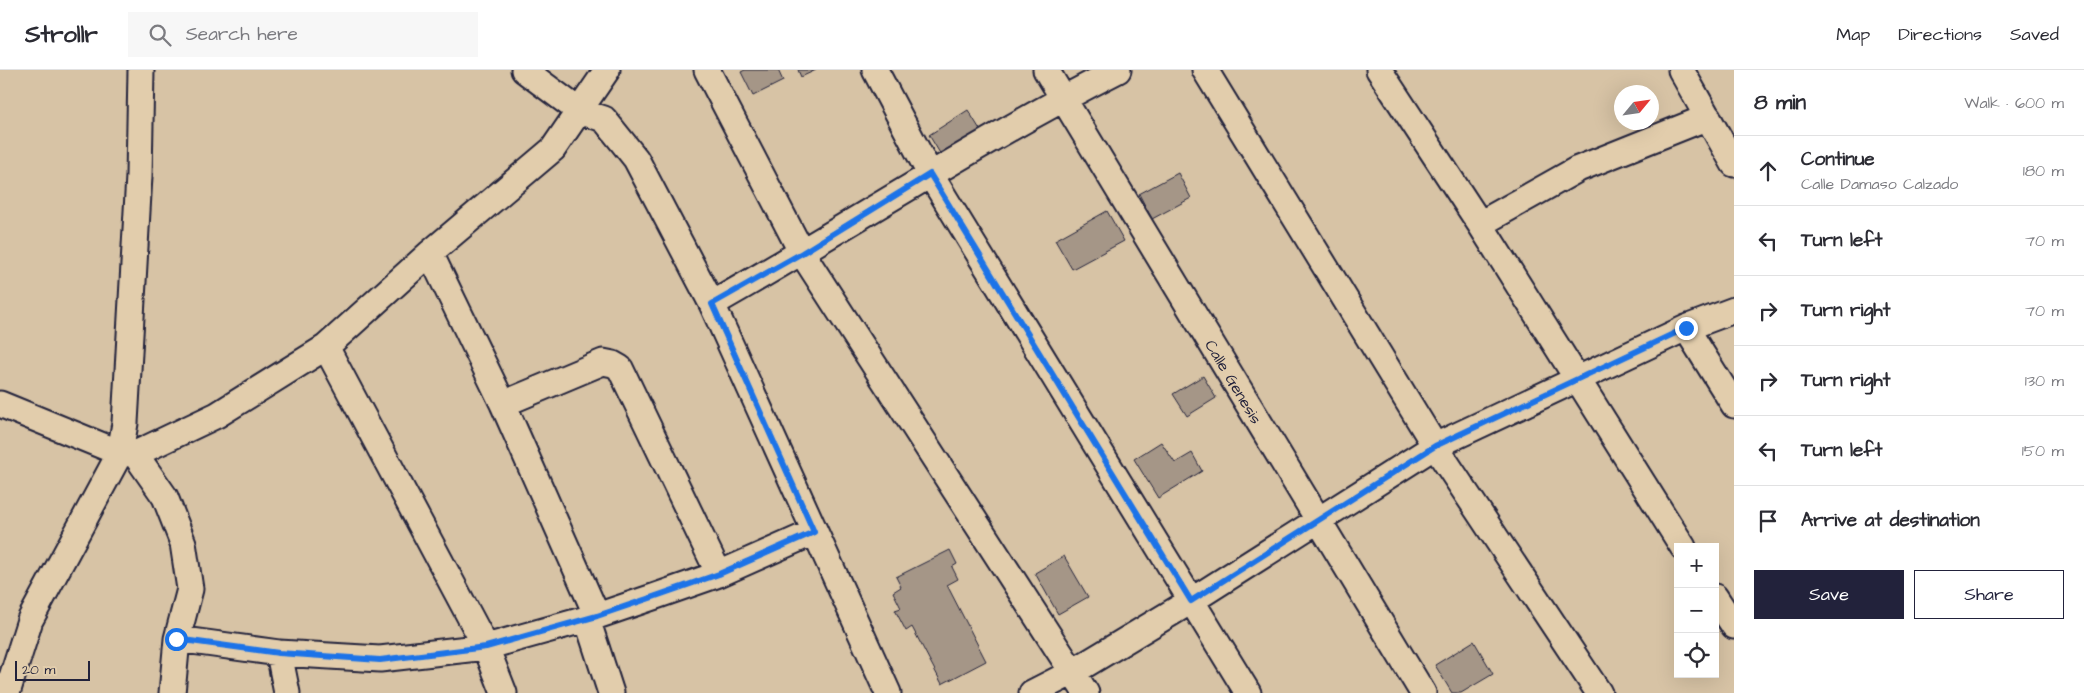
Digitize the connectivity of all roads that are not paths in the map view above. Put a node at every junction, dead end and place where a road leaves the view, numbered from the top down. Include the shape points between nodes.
1 (141, 70) edge
2 (524, 70) edge
3 (608, 70) edge
4 (707, 70) edge
5 (875, 70) edge
6 (1046, 70) edge
7 (1118, 70) edge
8 (1205, 70) edge
9 (1379, 70) edge
10 (1681, 70) edge
11 (1062, 98) junction
12 (579, 111) junction
13 (1708, 117) junction
14 (1734, 164) edge
15 (930, 174) junction
16 (1480, 224) junction
17 (430, 253) junction
18 (802, 253) junction
19 (712, 304) junction
20 (1734, 310) edge
21 (1686, 328) junction
22 (326, 347) junction
23 (1576, 380) junction
24 (0, 404) edge
25 (503, 404) junction
26 (1734, 405) edge
27 (1435, 446) junction
28 (128, 453) junction
29 (1318, 521) junction
30 (814, 532) junction
31 (1680, 543) edge
32 (719, 574) junction
33 (1191, 601) junction
34 (1719, 603) edge
35 (592, 618) junction
36 (1734, 626) edge
37 (176, 639) junction
38 (486, 647) junction
39 (279, 653) junction
40 (1073, 672) junction
41 (7, 693) edge
42 (172, 693) edge
43 (287, 693) edge
44 (504, 693) edge
45 (611, 693) edge
46 (888, 693) edge
47 (1032, 693) edge
48 (1086, 693) edge
49 (1248, 693) edge
50 (1423, 693) edge
51 (1599, 693) edge

1 - 28 street via 139,176 125,423
2 - 12 street
3 - 12 street
4 - 18 street
5 - 15 street
6 - 11 street, Calle Genesis
7 - 11 street
8 - 27 street
9 - 16 street
10 - 13 street
11 - 15 street
11 - 29 street, Calle Genesis
12 - 17 street via 552,149
12 - 19 street via 604,119 636,159
13 - 14 street
13 - 16 street via 1578,169
15 - 18 street
15 - 33 street
16 - 23 street
17 - 22 street
17 - 25 street
18 - 19 street
18 - 40 street
19 - 30 street
20 - 21 street
21 - 23 street
21 - 26 street
22 - 28 street via 217,415
22 - 38 street
23 - 27 street
23 - 31 street
24 - 28 street
25 - 32 street via 603,362 620,368
25 - 35 street
27 - 29 street
27 - 51 street
28 - 37 street via 165,498 183,543 190,589
28 - 41 street via 30,620
29 - 33 street
29 - 50 street, Calle Genesis
30 - 32 street
30 - 46 street
32 - 35 street
33 - 40 street
33 - 49 street
34 - 36 street
35 - 38 street
35 - 45 street
37 - 39 street
37 - 42 street
38 - 39 street via 380,660
38 - 44 street
39 - 43 street
40 - 47 street
40 - 48 street

